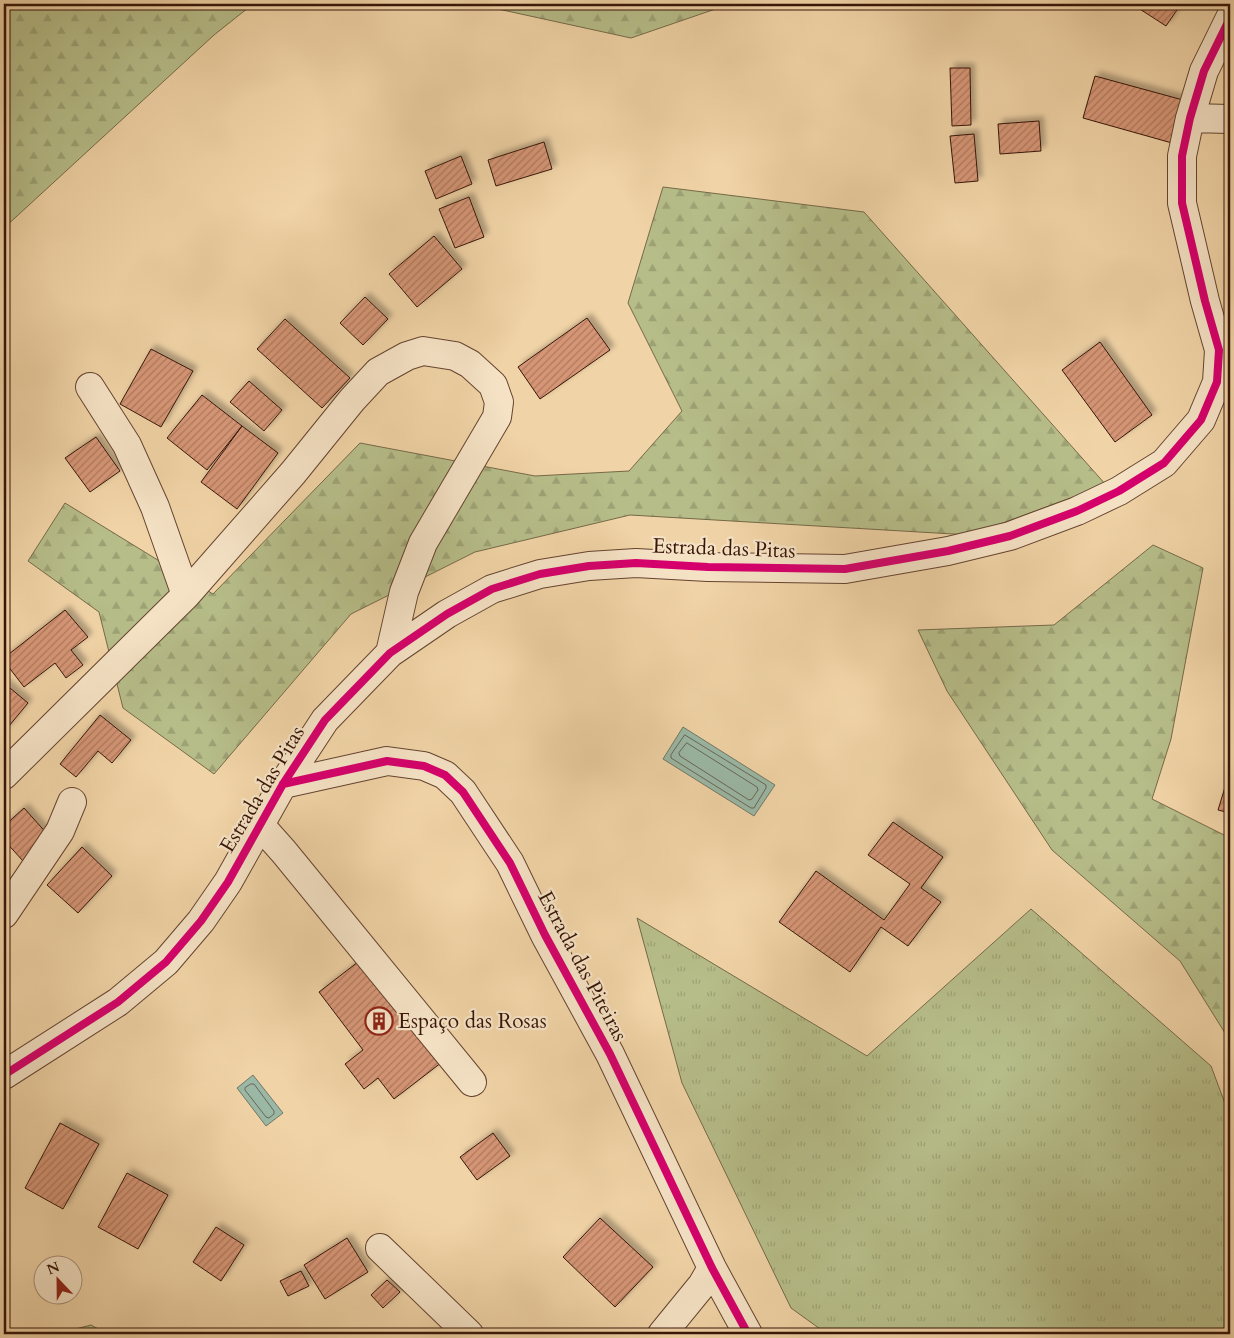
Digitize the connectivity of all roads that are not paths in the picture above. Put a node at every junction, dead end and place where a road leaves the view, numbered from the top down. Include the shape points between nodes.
1 (1230, 18) edge
2 (1190, 118) junction
3 (1230, 119) edge
4 (90, 387) dead end
5 (186, 595) junction
6 (390, 654) junction
7 (4, 775) edge
8 (283, 784) junction
9 (72, 802) dead end
10 (260, 825) junction
11 (4, 914) edge
12 (4, 1075) edge
13 (472, 1082) dead end
14 (380, 1248) dead end
15 (712, 1268) junction
16 (469, 1334) edge
17 (662, 1334) edge
18 (748, 1334) edge

1 - 2 street, Estrada das Pitas via 1204,71
2 - 3 street
2 - 6 street, Estrada das Pitas via 1182,156 1182,203 1219,350 1216,382 1201,420 1164,463 1119,491 1076,511 1010,536 948,551 845,569 636,563 540,574 492,589 447,614
4 - 5 street via 128,445 155,507
5 - 6 street via 378,372 423,351 454,356 470,364 493,385 498,402 497,417 423,543 404,592
5 - 7 street
6 - 8 street, Estrada das Pitas via 325,720
8 - 10 street, Estrada das Pitas
8 - 15 street, Estrada das Piteiras via 387,761 424,766 445,775 463,792 510,863 610,1054
9 - 11 street via 60,831
10 - 12 street, Estrada das Pitas via 228,882 201,921 166,962 118,1002
10 - 13 street
14 - 16 street
15 - 17 street via 702,1286
15 - 18 street, Estrada das Piteiras

